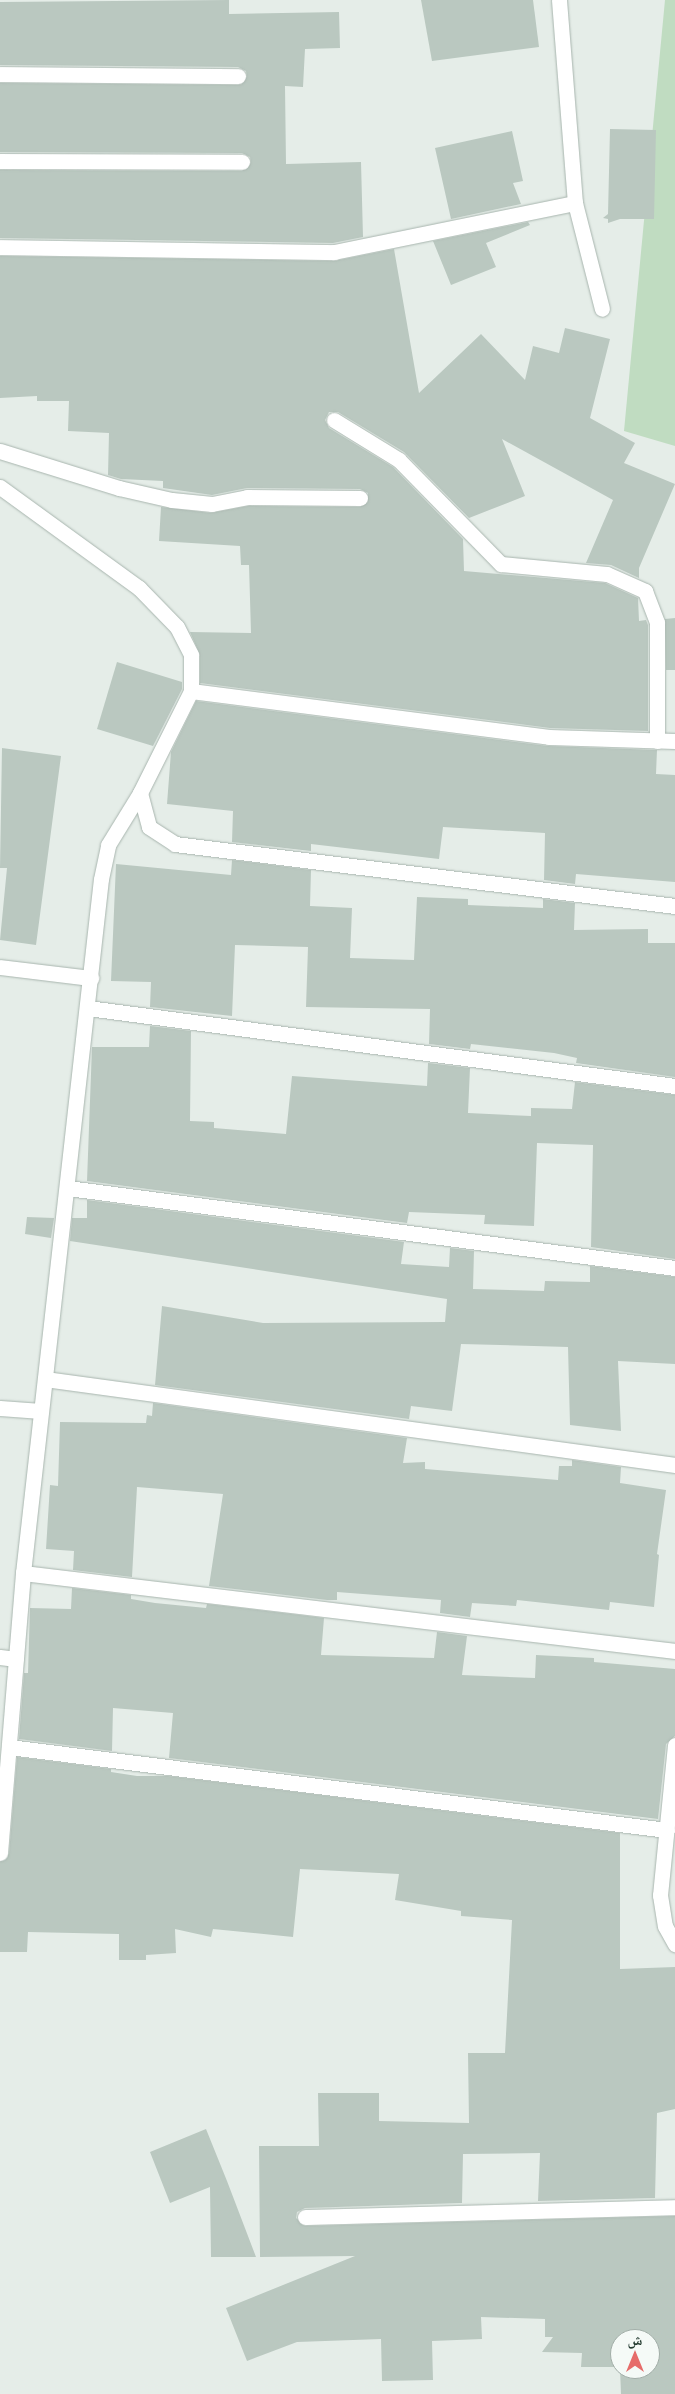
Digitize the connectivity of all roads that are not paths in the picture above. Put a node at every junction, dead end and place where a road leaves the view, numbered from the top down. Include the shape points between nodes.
1 (559, 0) edge
2 (0, 74) edge
3 (238, 76) dead end
4 (0, 161) edge
5 (242, 162) dead end
6 (575, 203) junction
7 (0, 247) edge
8 (602, 309) dead end
9 (334, 420) dead end
10 (0, 451) edge
11 (0, 486) edge
12 (360, 498) dead end
13 (191, 691) junction
14 (657, 741) junction
15 (675, 742) edge
16 (140, 793) junction
17 (675, 906) edge
18 (0, 967) edge
19 (91, 978) junction
20 (88, 1008) junction
21 (675, 1086) edge
22 (68, 1188) junction
23 (675, 1268) edge
24 (45, 1379) junction
25 (0, 1408) edge
26 (41, 1411) junction
27 (675, 1465) edge
28 (23, 1574) junction
29 (675, 1652) edge
30 (0, 1657) edge
31 (16, 1659) junction
32 (675, 1744) edge
33 (9, 1747) junction
34 (2, 1797) edge
35 (667, 1830) junction
36 (0, 1853) edge
37 (675, 1944) edge
38 (675, 2207) edge
39 (305, 2216) dead end

1 - 6 street
2 - 3 street
4 - 5 street
6 - 7 street via 334,252
6 - 8 street
9 - 14 street via 399,460 500,564 607,574 644,591 657,623
10 - 12 street via 119,488 172,500 212,504 247,496
11 - 13 street via 139,588 177,627 191,655
13 - 14 street via 549,737
13 - 16 street
14 - 15 street
16 - 17 street via 149,827 175,844
16 - 19 street via 108,845 100,879
18 - 19 street
19 - 20 street
20 - 21 street
20 - 22 street
22 - 23 street
22 - 24 street
24 - 26 street
24 - 27 street
25 - 26 street
26 - 28 street
28 - 29 street
28 - 31 street
30 - 31 street
31 - 33 street
32 - 35 street
33 - 34 street
33 - 35 street
34 - 36 street
35 - 37 street via 660,1895 665,1926
38 - 39 street

